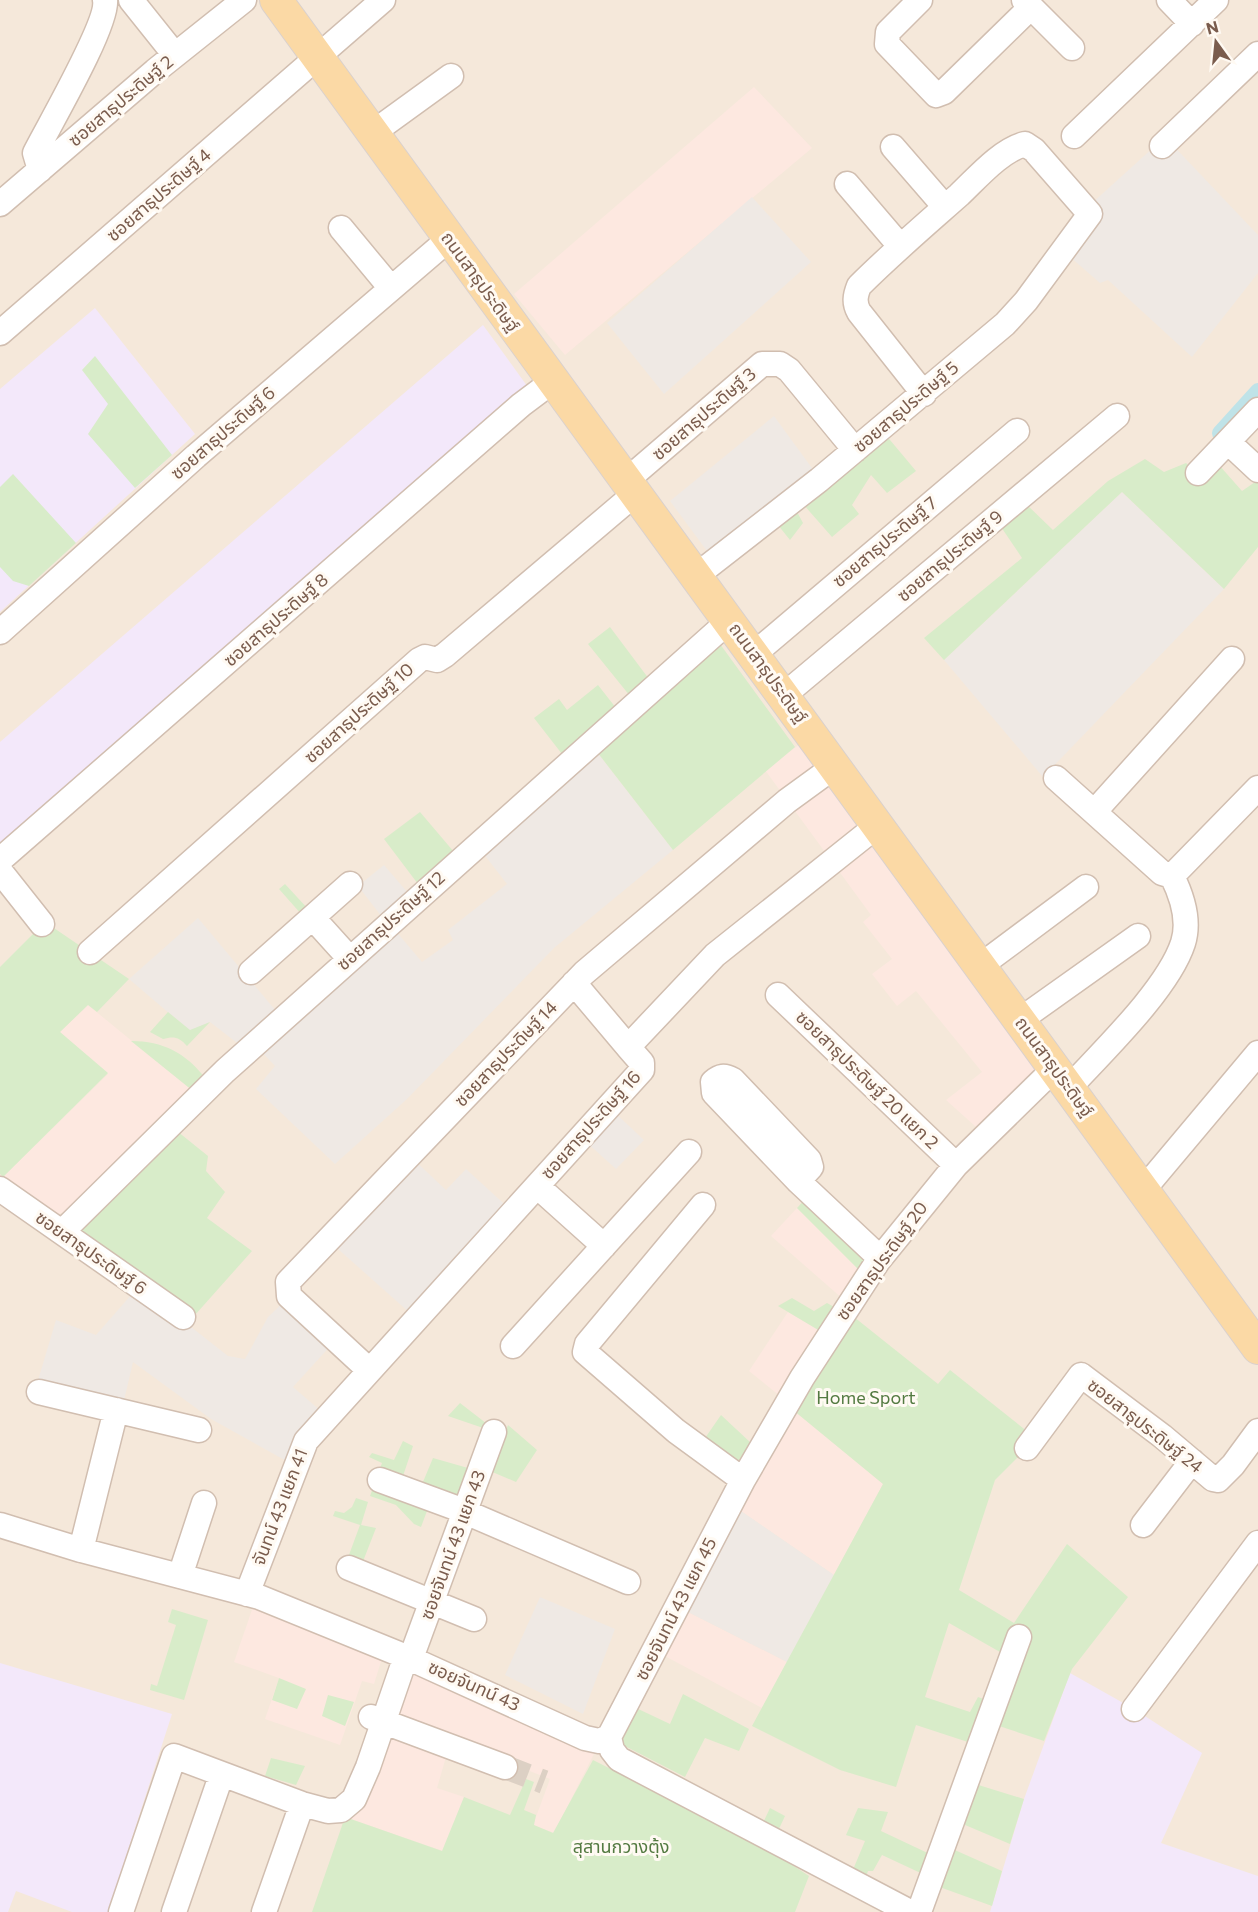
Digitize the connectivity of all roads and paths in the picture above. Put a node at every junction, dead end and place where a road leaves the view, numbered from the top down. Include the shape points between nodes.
1 (105, 0) edge
2 (131, 0) edge
3 (244, 0) edge
4 (276, 0) edge
5 (383, 0) edge
6 (920, 0) edge
7 (1169, 0) edge
8 (1216, 0) edge
9 (1027, 4) edge
10 (1192, 24) junction
11 (1072, 48) dead end
12 (1258, 54) edge
13 (175, 55) junction
14 (317, 56) junction
15 (451, 76) dead end
16 (371, 134) junction
17 (1074, 136) dead end
18 (1162, 146) dead end
19 (893, 147) dead end
20 (40, 170) junction
21 (847, 184) dead end
22 (0, 204) edge
23 (945, 207) junction
24 (341, 228) dead end
25 (449, 239) junction
26 (900, 246) junction
27 (390, 287) junction
28 (0, 333) edge
29 (553, 381) junction
30 (924, 394) junction
31 (1258, 410) edge
32 (1117, 416) dead end
33 (1017, 431) dead end
34 (1228, 442) junction
35 (855, 450) junction
36 (1258, 470) edge
37 (1198, 473) dead end
38 (631, 487) junction
39 (697, 575) junction
40 (730, 620) junction
41 (0, 632) edge
42 (754, 654) junction
43 (1232, 659) dead end
44 (784, 695) junction
45 (835, 766) junction
46 (1056, 778) dead end
47 (1258, 788) edge
48 (1095, 811) junction
49 (878, 825) junction
50 (0, 860) edge
51 (0, 871) edge
52 (1172, 876) junction
53 (350, 884) dead end
54 (1086, 887) dead end
55 (313, 918) junction
56 (42, 924) dead end
57 (1138, 936) dead end
58 (90, 952) dead end
59 (350, 959) junction
60 (980, 966) junction
61 (251, 972) dead end
62 (574, 983) junction
63 (778, 995) dead end
64 (1020, 1020) junction
65 (628, 1047) junction
66 (1258, 1053) edge
67 (1062, 1078) junction
68 (688, 1152) dead end
69 (956, 1165) junction
70 (798, 1181) dead end
71 (537, 1186) junction
72 (0, 1189) edge
73 (1143, 1190) junction
74 (703, 1205) dead end
75 (62, 1232) junction
76 (604, 1246) junction
77 (880, 1258) junction
78 (183, 1317) dead end
79 (513, 1346) dead end
80 (1258, 1348) edge
81 (369, 1370) junction
82 (39, 1392) dead end
83 (116, 1410) junction
84 (199, 1430) dead end
85 (1258, 1431) edge
86 (494, 1432) dead end
87 (1028, 1448) dead end
88 (1192, 1461) junction
89 (380, 1480) dead end
90 (743, 1480) junction
91 (204, 1503) dead end
92 (466, 1513) junction
93 (0, 1525) edge
94 (1143, 1525) dead end
95 (1258, 1543) edge
96 (81, 1550) junction
97 (349, 1568) dead end
98 (180, 1576) junction
99 (628, 1582) dead end
100 (246, 1594) junction
101 (432, 1603) junction
102 (474, 1619) dead end
103 (1019, 1637) dead end
104 (403, 1655) junction
105 (1134, 1709) dead end
106 (377, 1720) junction
107 (609, 1737) junction
108 (506, 1767) tunnel mouth
109 (221, 1776) junction
110 (309, 1806) junction
111 (898, 1909) edge
112 (121, 1912) edge
113 (174, 1912) edge
114 (264, 1912) edge
115 (919, 1912) edge

1 - 20 street via 95,36 34,153
2 - 13 street
3 - 13 street, ซอยสาธุประดิษฐ์ 2
4 - 14 main road, ถนนสาธุประดิษฐ์
5 - 14 street, ซอยสาธุประดิษฐ์ 4
6 - 9 street via 888,32 886,39 936,95 944,92
7 - 10 street
8 - 10 street
9 - 11 street
10 - 17 street
12 - 18 street
13 - 20 street, ซอยสาธุประดิษฐ์ 2
14 - 16 main road, ถนนสาธุประดิษฐ์
14 - 28 street, ซอยสาธุประดิษฐ์ 4
15 - 16 street
16 - 25 main road, ถนนสาธุประดิษฐ์
19 - 23 street
20 - 22 street, ซอยสาธุประดิษฐ์ 2
21 - 26 street
23 - 26 street
23 - 30 street, ซอยสาธุประดิษฐ์ 5 via 988,168 1025,144 1090,214 1015,315
24 - 27 street
25 - 27 street, ซอยสาธุประดิษฐ์ 6
25 - 29 main road, ถนนสาธุประดิษฐ์
26 - 30 street via 859,286 856,306
27 - 41 street, ซอยสาธุประดิษฐ์ 6
29 - 38 main road, ถนนสาธุประดิษฐ์
29 - 50 street, ซอยสาธุประดิษฐ์ 8
30 - 35 street, ซอยสาธุประดิษฐ์ 5
31 - 34 street
32 - 44 street, ซอยสาธุประดิษฐ์ 9
33 - 42 street, ซอยสาธุประดิษฐ์ 7
34 - 36 street
34 - 37 street
35 - 38 street, ซอยสาธุประดิษฐ์ 3 via 789,370 770,362 762,364
35 - 39 street, ซอยสาธุประดิษฐ์ 5
38 - 39 main road, ถนนสาธุประดิษฐ์
38 - 58 street, ซอยสาธุประดิษฐ์ 10 via 445,655 437,660 419,660
39 - 40 main road, ถนนสาธุประดิษฐ์
40 - 42 main road, ถนนสาธุประดิษฐ์
40 - 59 street, ซอยสาธุประดิษฐ์ 12
42 - 44 main road, ถนนสาธุประดิษฐ์
43 - 48 street
44 - 45 main road, ถนนสาธุประดิษฐ์
45 - 49 main road, ถนนสาธุประดิษฐ์
45 - 62 street, ซอยสาธุประดิษฐ์ 14 via 672,896
46 - 48 street
47 - 52 street
48 - 52 street via 1162,873
49 - 60 main road, ถนนสาธุประดิษฐ์
49 - 65 street, ซอยสาธุประดิษฐ์ 16 via 717,954
51 - 56 street
52 - 67 street, ซอยสาธุประดิษฐ์ 20 via 1184,908 1183,943 1157,989
53 - 55 street
54 - 60 street
55 - 59 street
55 - 61 street
57 - 64 street
59 - 75 street, ซอยสาธุประดิษฐ์ 12 via 216,1079
60 - 64 main road, ถนนสาธุประดิษฐ์
62 - 65 street
62 - 81 street, ซอยสาธุประดิษฐ์ 14 via 288,1282 290,1296
63 - 69 street, ซอยสาธุประดิษฐ์ 20 แยก 2
64 - 67 main road, ถนนสาธุประดิษฐ์
65 - 71 street, ซอยสาธุประดิษฐ์ 16 via 642,1063 642,1070
66 - 73 street
67 - 69 street, ซอยสาธุประดิษฐ์ 20
67 - 73 main road, ถนนสาธุประดิษฐ์
68 - 76 street
69 - 77 street, ซอยสาธุประดิษฐ์ 20
70 - 77 street
71 - 76 street
71 - 81 street, ซอยสาธุประดิษฐ์ 16
72 - 75 street, ซอยสาธุประดิษฐ์ 6
73 - 80 main road, ถนนสาธุประดิษฐ์
74 - 90 street via 587,1344 585,1352 676,1431
75 - 78 street, ซอยสาธุประดิษฐ์ 6
76 - 79 street
77 - 90 street, ซอยสาธุประดิษฐ์ 20 via 802,1378
81 - 100 street, จันทน์ 43 แยก 41 via 306,1441
82 - 83 street
83 - 84 street
83 - 96 street
85 - 88 street, ซอยสาธุประดิษฐ์ 24 via 1218,1480
86 - 92 street, ซอยจันทน์ 43 แยก 43
87 - 88 street, ซอยสาธุประดิษฐ์ 24 via 1081,1375
88 - 94 street
89 - 92 street
90 - 107 street, ซอยจันทน์ 43 แยก 45
91 - 98 street
92 - 99 street
92 - 101 street, ซอยจันทน์ 43 แยก 43
93 - 96 street, ซอยจันทน์ 43
95 - 105 street
96 - 98 street, ซอยจันทน์ 43
97 - 101 street
98 - 100 street, ซอยจันทน์ 43
100 - 104 street, ซอยจันทน์ 43
101 - 102 street
101 - 104 street, ซอยจันทน์ 43 แยก 43
103 - 115 street
104 - 106 street, ซอยจันทน์ 43 แยก 43
104 - 107 street, ซอยจันทน์ 43 via 585,1738 599,1741
106 - 108 street
106 - 110 street, ซอยจันทน์ 43 แยก 43 via 341,1798 333,1805
107 - 111 street via 619,1759
109 - 110 street
109 - 112 street via 174,1756
109 - 113 street
110 - 114 street

